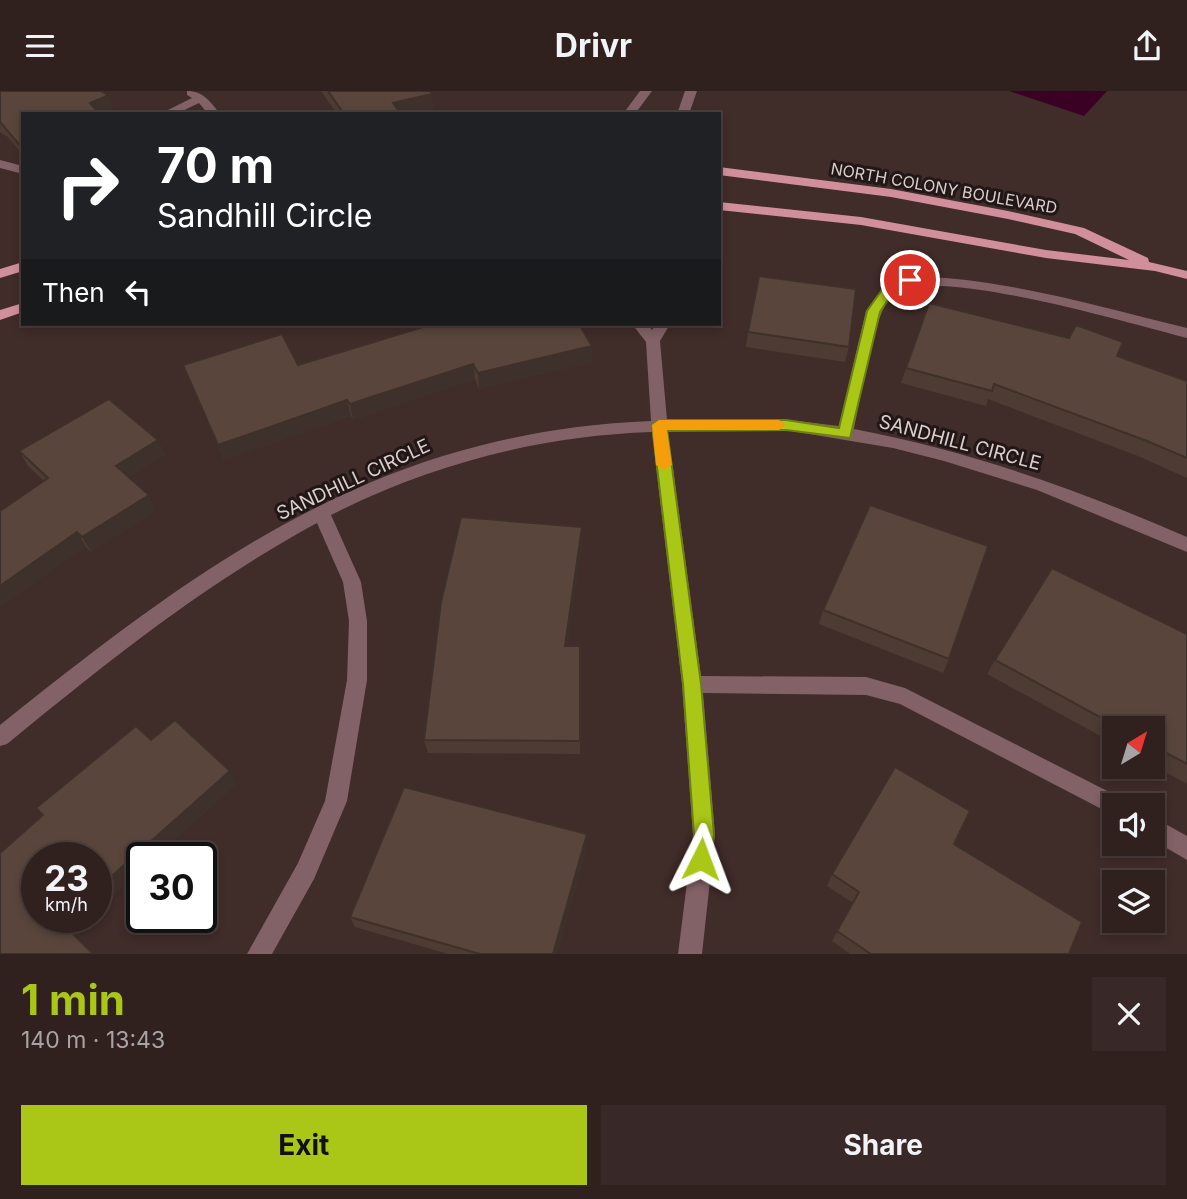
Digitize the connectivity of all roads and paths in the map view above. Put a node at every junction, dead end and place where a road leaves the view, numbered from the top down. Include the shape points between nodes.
1 (187, 91) edge
2 (646, 91) edge
3 (691, 91) edge
4 (201, 98) junction
5 (170, 112) edge
6 (212, 112) edge
7 (630, 112) edge
8 (684, 112) edge
9 (0, 164) edge
10 (21, 169) edge
11 (721, 171) edge
12 (721, 206) edge
13 (21, 267) edge
14 (1156, 267) junction
15 (0, 274) edge
16 (1187, 275) edge
17 (21, 308) edge
18 (0, 315) edge
19 (641, 326) edge
20 (662, 326) edge
21 (1187, 333) edge
22 (653, 341) junction
23 (659, 425) junction
24 (845, 434) junction
25 (321, 513) junction
26 (1187, 545) edge
27 (692, 684) junction
28 (0, 737) edge
29 (1102, 799) edge
30 (1165, 835) edge
31 (1187, 849) edge
32 (258, 954) edge
33 (690, 954) edge

1 - 4 street
2 - 7 street
3 - 8 street
4 - 5 street
4 - 6 street
9 - 10 street
11 - 14 main road, NORTH COLONY BOULEVARD via 891,193 1079,231
12 - 14 main road, NORTH COLONY BOULEVARD via 861,221 1045,254
13 - 15 main road
14 - 16 main road, NORTH COLONY BOULEVARD
17 - 18 main road
19 - 22 street
20 - 22 street
21 - 24 street via 1050,299 951,281 910,280 889,290 873,311
22 - 23 street
23 - 24 street, SANDHILL CIRCLE via 786,425
23 - 25 street, SANDHILL CIRCLE via 597,429 501,445 407,473
23 - 27 street
24 - 26 street, SANDHILL CIRCLE via 988,467 1064,493
25 - 28 street, SANDHILL CIRCLE via 165,605
25 - 32 street via 352,582 358,621 357,680 336,801 306,871
27 - 29 street via 866,687 905,697
27 - 33 street via 704,835
30 - 31 street

